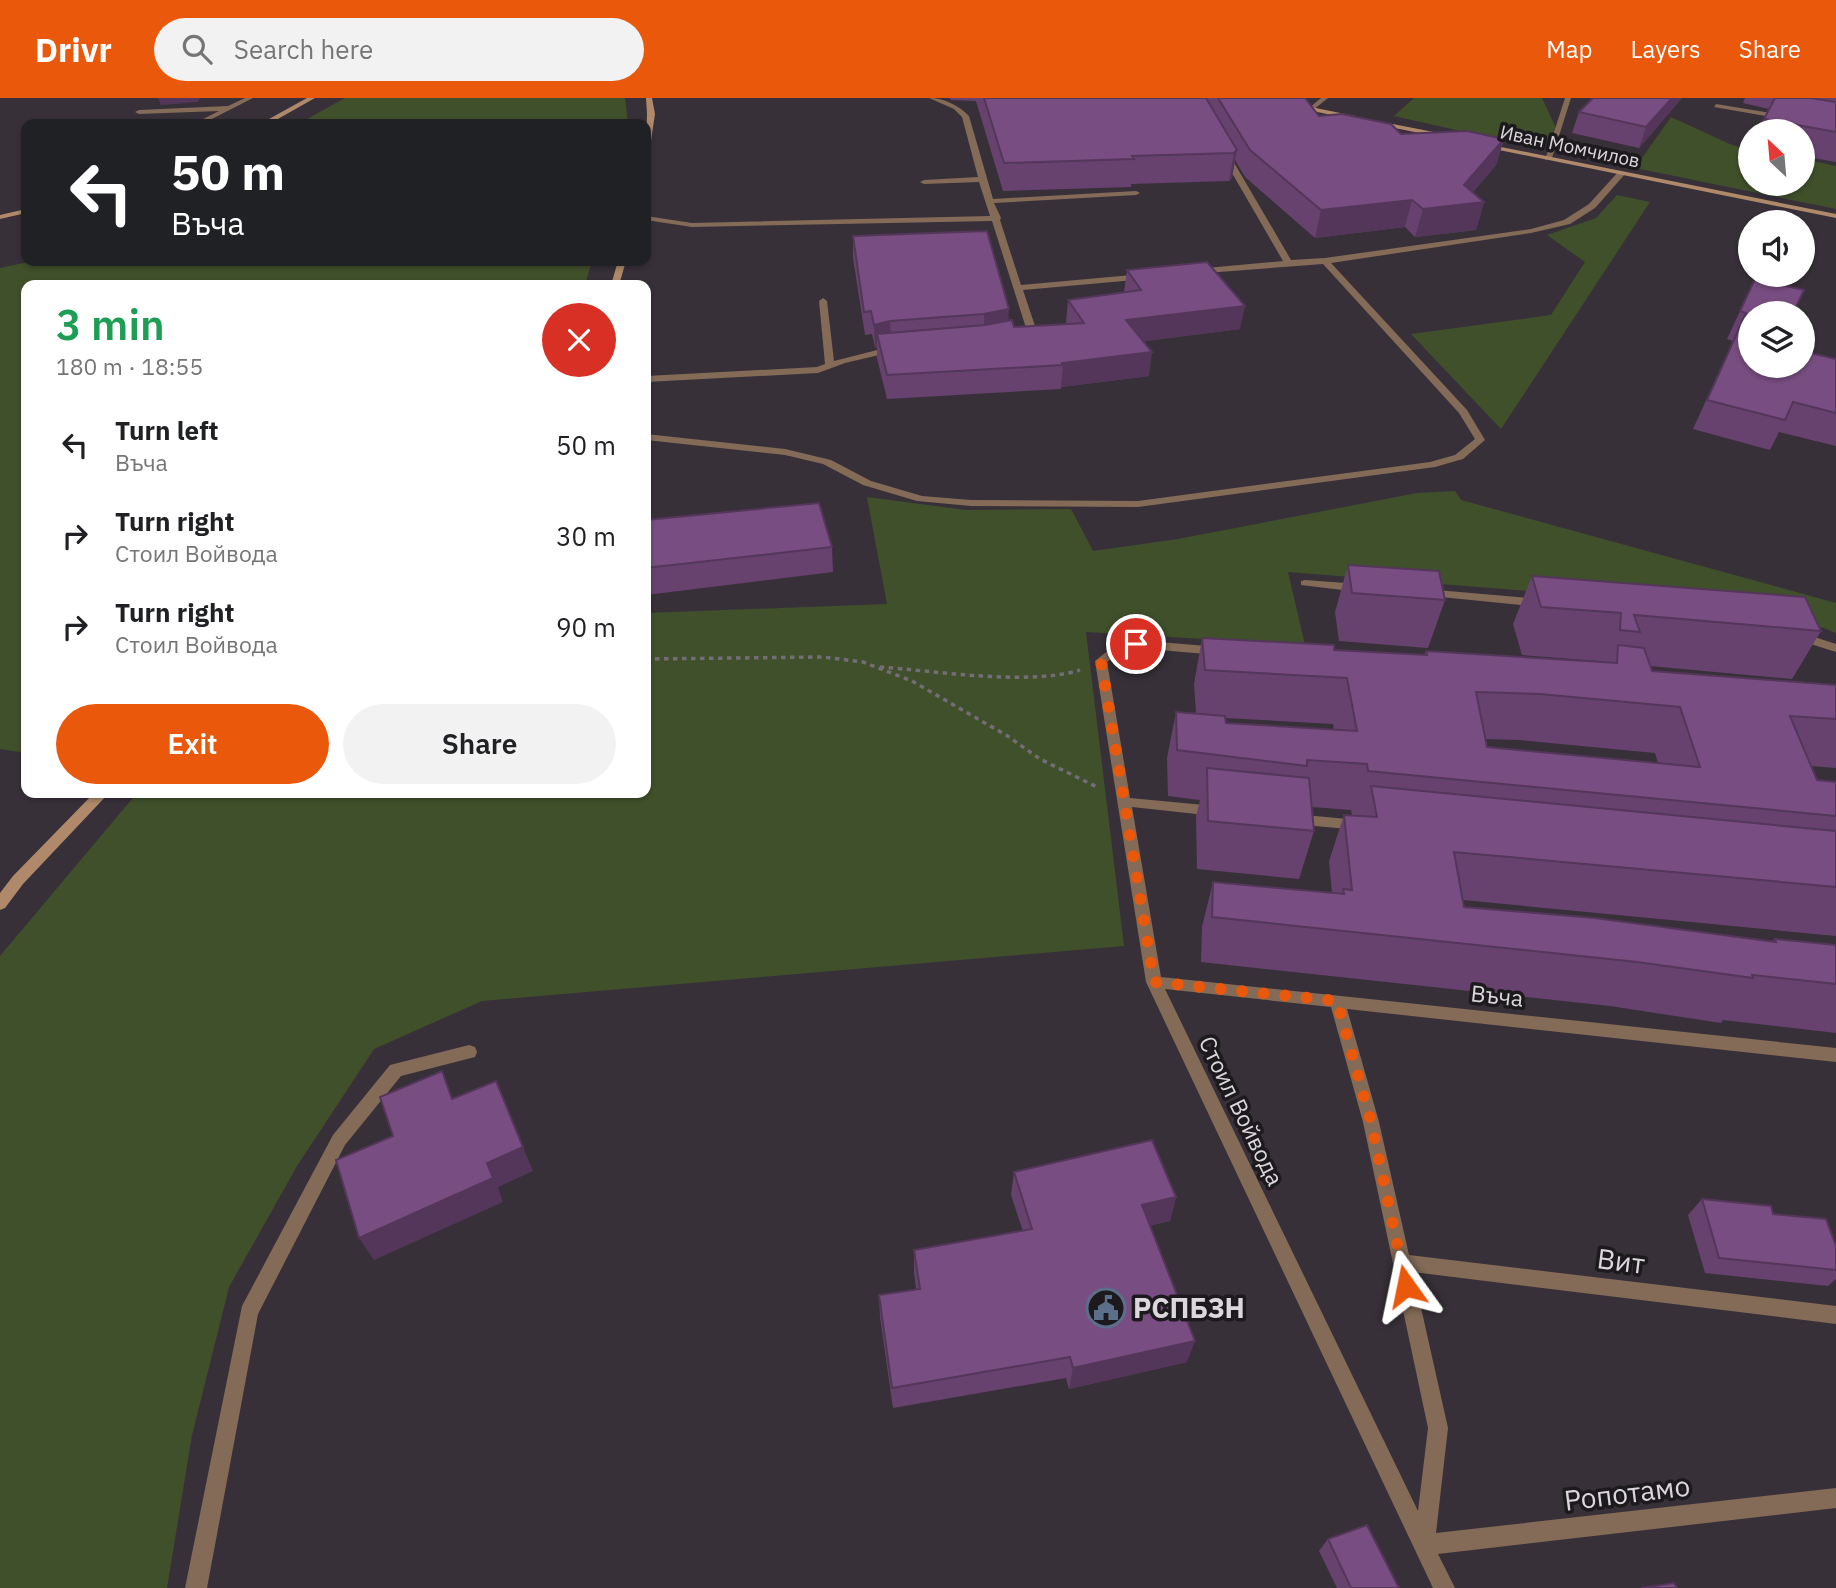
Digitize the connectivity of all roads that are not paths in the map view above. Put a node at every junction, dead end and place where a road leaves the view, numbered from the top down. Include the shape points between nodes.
1 (250, 98) edge
2 (312, 98) edge
3 (649, 98) edge
4 (932, 98) edge
5 (1325, 98) edge
6 (1568, 98) edge
7 (1284, 104) edge
8 (1717, 106) dead end
9 (230, 108) junction
10 (1311, 109) junction
11 (139, 112) dead end
12 (207, 119) edge
13 (273, 119) edge
14 (650, 119) edge
15 (1790, 119) edge
16 (1456, 139) edge
17 (1469, 142) edge
18 (1220, 145) edge
19 (1548, 158) junction
20 (1622, 173) junction
21 (983, 179) junction
22 (924, 182) dead end
23 (1136, 193) dead end
24 (991, 201) junction
25 (21, 212) edge
26 (1836, 216) edge
27 (0, 217) edge
28 (997, 218) junction
29 (651, 219) edge
30 (1325, 261) junction
31 (1287, 263) junction
32 (1180, 273) edge
33 (1153, 276) edge
34 (1019, 288) junction
35 (823, 301) dead end
36 (1010, 341) edge
37 (899, 348) edge
38 (830, 365) junction
39 (651, 379) edge
40 (651, 438) edge
41 (1305, 583) dead end
42 (1374, 589) edge
43 (1415, 592) edge
44 (1553, 604) edge
45 (1782, 630) edge
46 (1836, 648) edge
47 (1232, 653) edge
48 (98, 798) edge
49 (1126, 802) junction
50 (1223, 812) edge
51 (1279, 817) edge
52 (1376, 827) edge
53 (0, 904) edge
54 (1154, 982) junction
55 (1337, 1001) junction
56 (469, 1052) dead end
57 (1836, 1055) edge
58 (1400, 1262) junction
59 (1836, 1315) edge
60 (1836, 1498) edge
61 (1424, 1545) junction
62 (197, 1588) edge
63 (1444, 1588) edge

1 - 9 street
2 - 13 street
3 - 14 street
4 - 21 street via 965,116
5 - 10 street
6 - 19 street
7 - 10 street
8 - 15 street
9 - 11 street
9 - 12 street
10 - 16 street
17 - 19 street, Иван Момчилов
18 - 31 street
19 - 20 street, Иван Момчилов
20 - 26 street, Иван Момчилов
20 - 30 street via 1592,206 1567,222
21 - 22 street
21 - 24 street
23 - 24 street
24 - 28 street
25 - 27 street
28 - 29 street via 692,225
28 - 34 street
30 - 31 street
30 - 40 street via 1463,412 1480,440 1458,457 1431,465 1138,504 971,503 921,499 785,452
31 - 32 street
33 - 34 street
34 - 36 street via 1032,332
35 - 38 street
37 - 38 street
38 - 39 street via 818,370
41 - 42 street
43 - 44 street
45 - 46 street
47 - 49 street, Стоил Войвода via 1136,644 1119,648 1101,661
48 - 53 street
49 - 50 street
49 - 54 street, Стоил Войвода
51 - 52 street
54 - 55 street, Въча
54 - 61 street, Стоил Войвода
55 - 57 street, Въча
55 - 58 street via 1371,1122
56 - 62 street via 396,1070 339,1140 249,1312
58 - 59 street, Вит
58 - 61 street via 1438,1429
60 - 61 street, Ропотамо
61 - 63 street, Стоил Войвода

